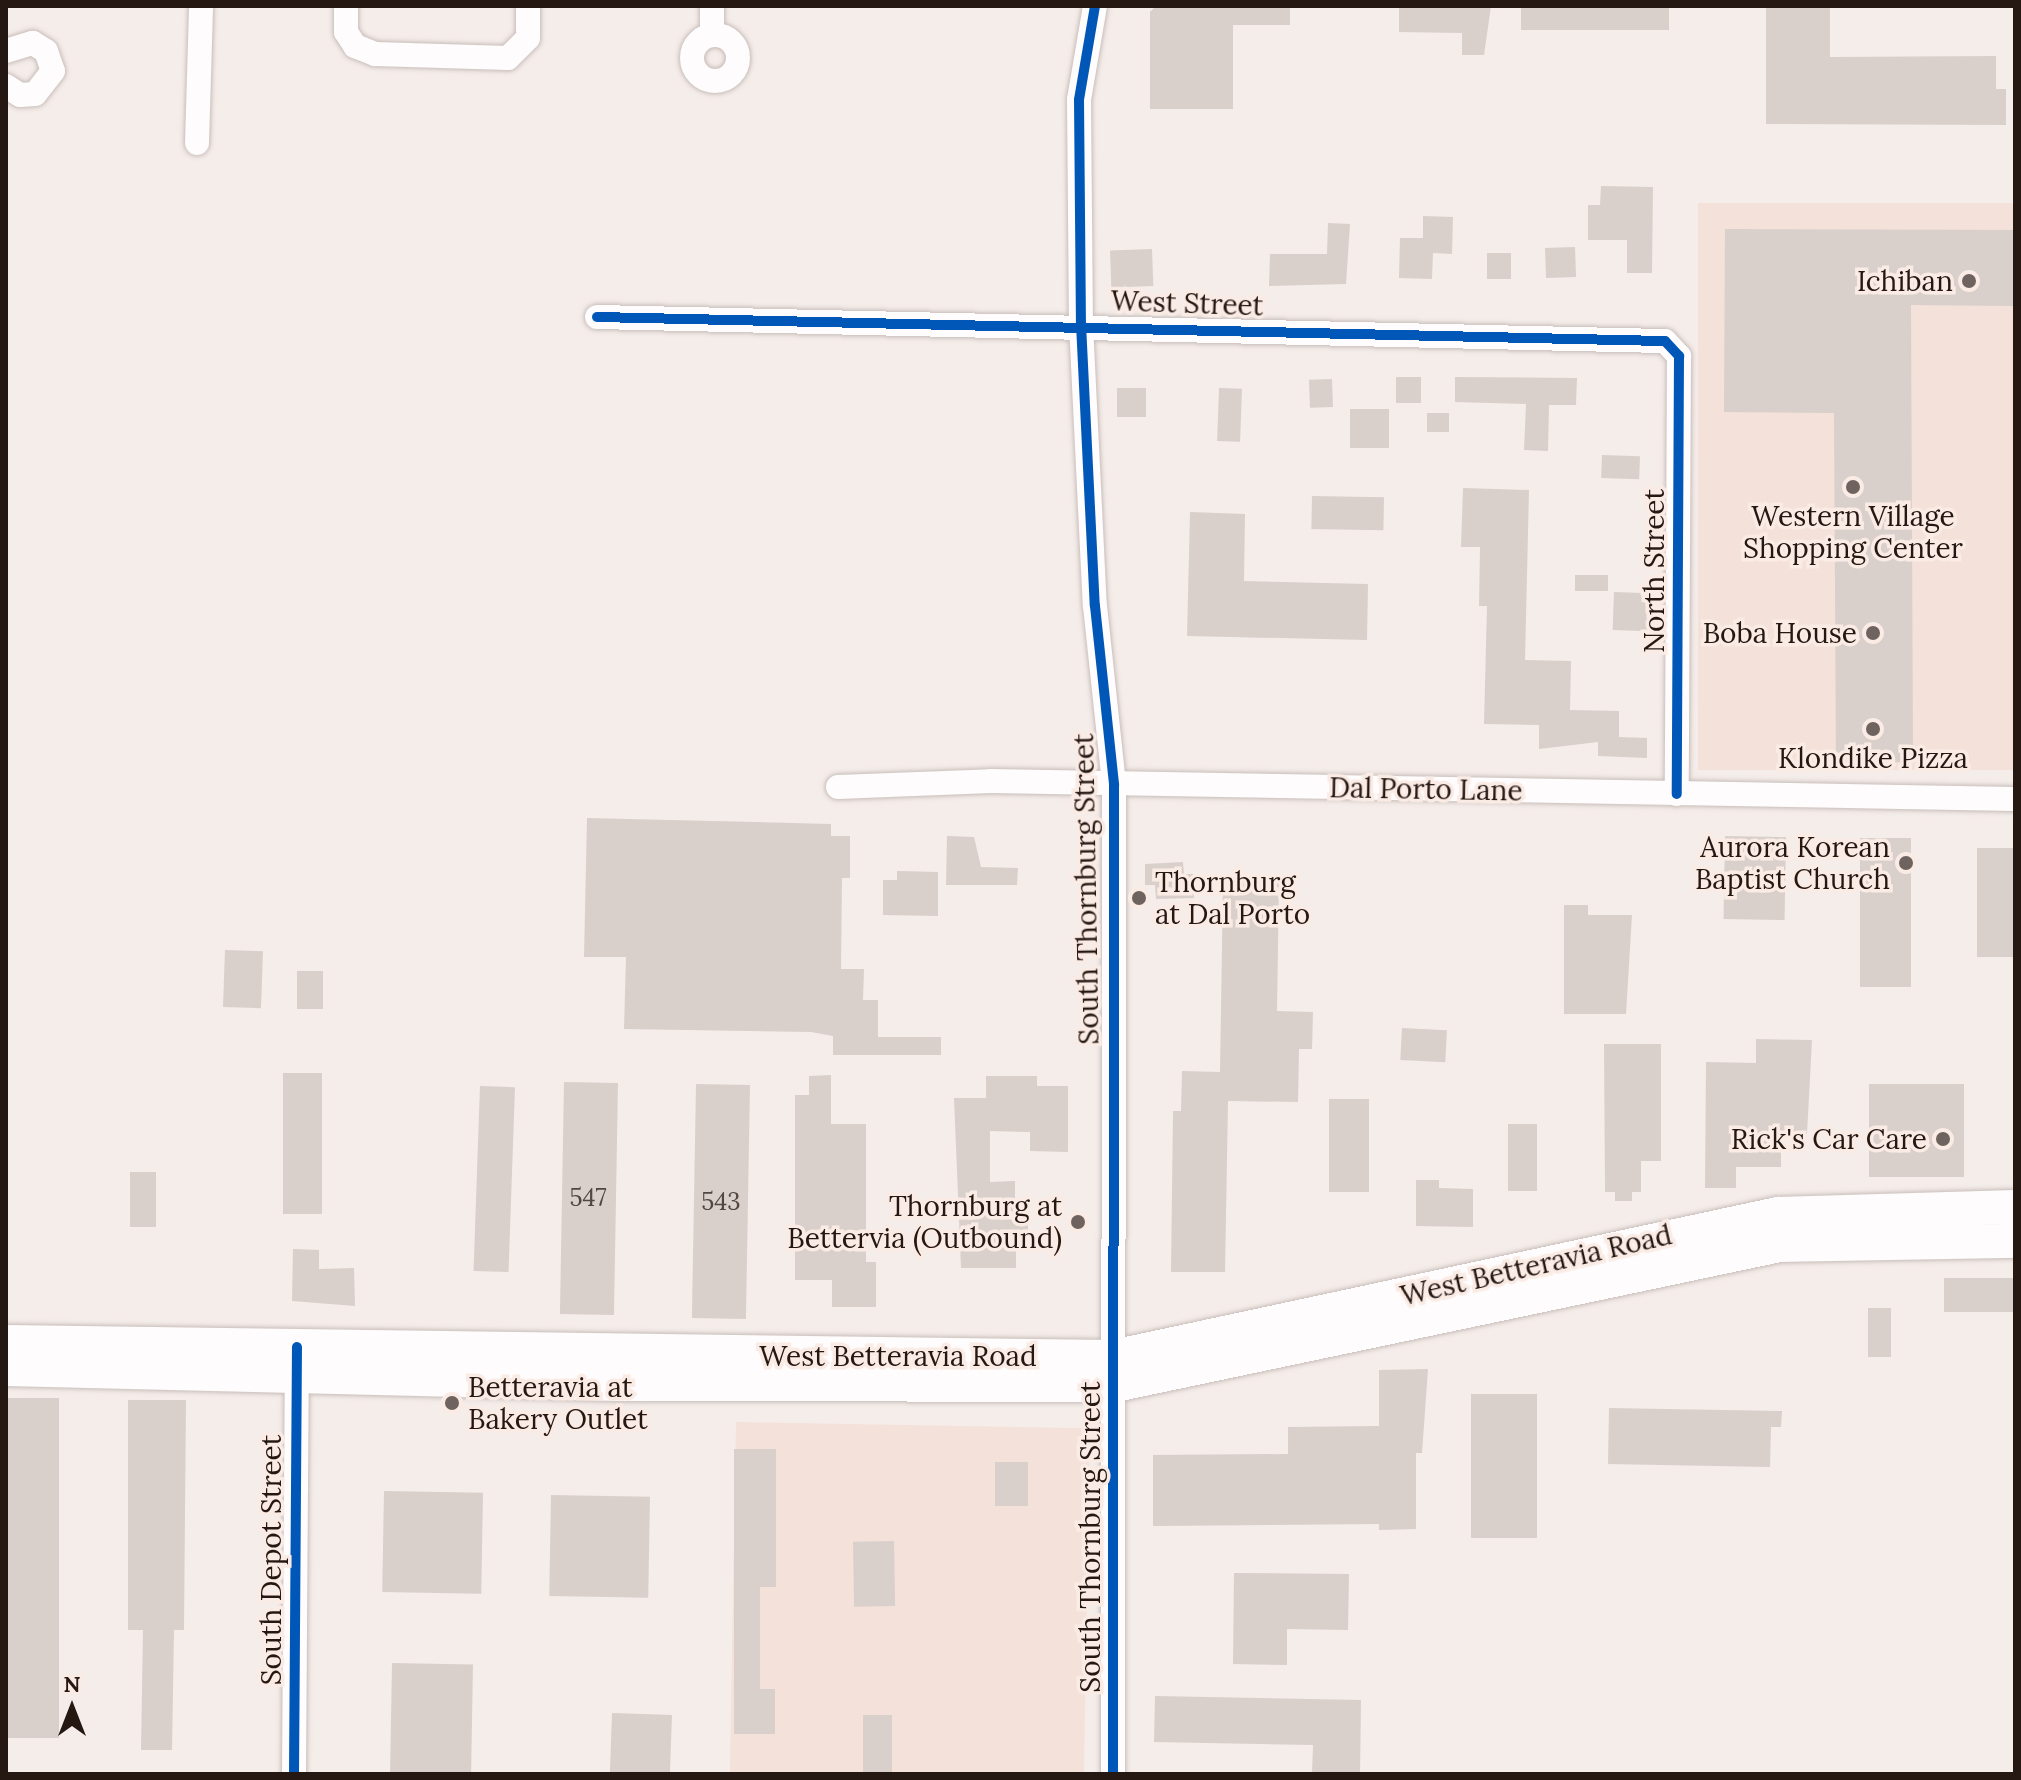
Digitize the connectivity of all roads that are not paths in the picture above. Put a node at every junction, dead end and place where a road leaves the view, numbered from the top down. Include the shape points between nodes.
1 (201, 6) edge
2 (346, 6) edge
3 (528, 6) edge
4 (712, 6) edge
5 (1095, 6) edge
6 (712, 34) dead end
7 (9, 43) edge
8 (6, 86) edge
9 (197, 143) dead end
10 (597, 317) dead end
11 (1081, 324) junction
12 (1677, 349) joint
13 (1114, 784) junction
14 (838, 787) dead end
15 (1677, 794) junction
16 (2015, 799) edge
17 (2015, 1207) edge
18 (2015, 1241) edge
19 (6, 1342) edge
20 (297, 1360) junction
21 (6, 1369) edge
22 (1114, 1371) junction
23 (294, 1774) edge
24 (1113, 1774) edge

1 - 9 street
2 - 3 street via 346,32 355,46 375,54 508,58 528,38
4 - 6 street
5 - 11 street, South Thornburg Street via 1079,100
7 - 8 street via 41,47 53,71 35,94
10 - 11 street, West Street
11 - 12 street, West Street via 1665,341
11 - 13 street, South Thornburg Street via 1094,591
12 - 15 street, North Street
13 - 14 street, Dal Porto Lane
13 - 15 street, Dal Porto Lane
13 - 22 street, South Thornburg Street
15 - 16 street, Dal Porto Lane
17 - 22 main road, West Betteravia Road via 1778,1214
18 - 22 main road, West Betteravia Road via 1780,1245
19 - 20 main road, West Betteravia Road
20 - 21 main road, West Betteravia Road
20 - 22 main road, West Betteravia Road
20 - 23 street, South Depot Street
22 - 24 street, South Thornburg Street

